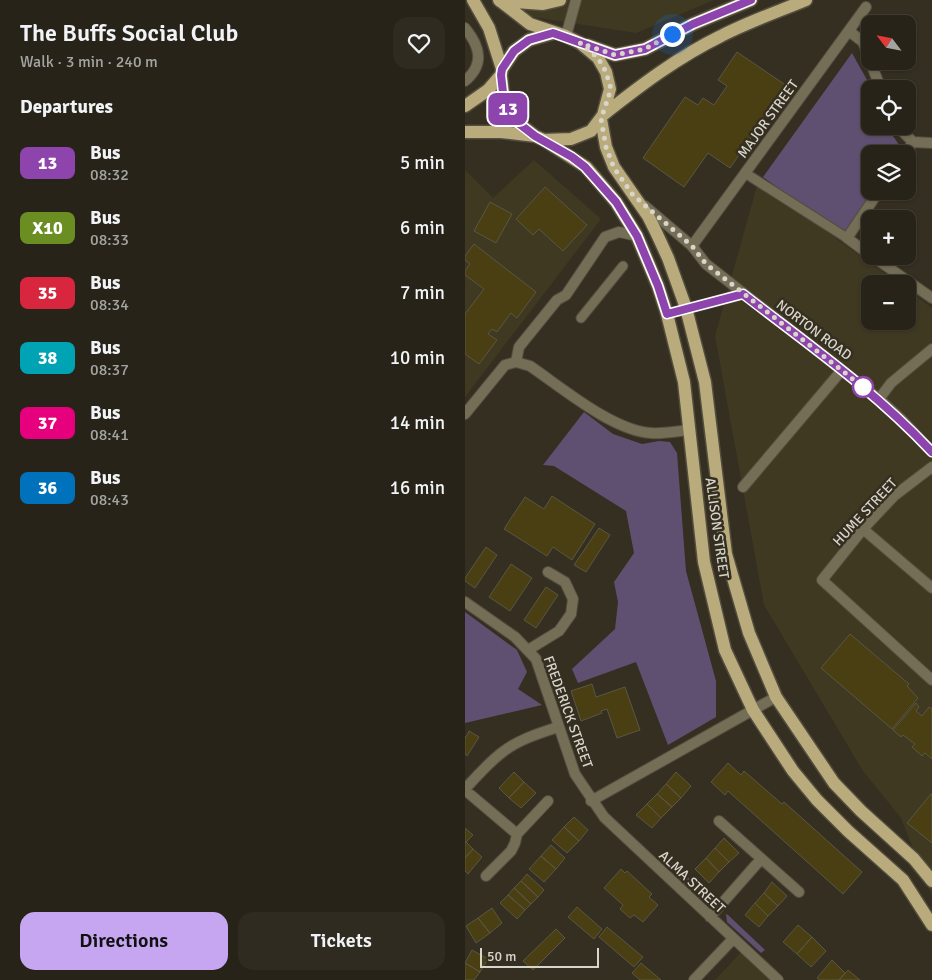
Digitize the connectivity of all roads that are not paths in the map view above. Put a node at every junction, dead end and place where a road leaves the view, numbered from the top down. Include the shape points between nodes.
1 (473, 0) edge
2 (499, 0) edge
3 (560, 0) edge
4 (576, 0) edge
5 (751, 0) edge
6 (805, 0) edge
7 (866, 7) dead end
8 (465, 28) edge
9 (849, 31) junction
10 (553, 33) junction
11 (566, 36) junction
12 (861, 40) edge
13 (580, 43) junction
14 (501, 72) junction
15 (465, 81) edge
16 (465, 106) edge
17 (602, 117) junction
18 (465, 132) edge
19 (906, 135) edge
20 (539, 138) junction
21 (913, 142) junction
22 (932, 143) edge
23 (911, 145) edge
24 (745, 173) junction
25 (633, 195) junction
26 (873, 200) edge
27 (637, 236) junction
28 (847, 238) junction
29 (692, 246) junction
30 (861, 248) edge
31 (885, 265) edge
32 (623, 266) dead end
33 (743, 294) junction
34 (932, 298) edge
35 (686, 308) junction
36 (667, 314) junction
37 (581, 318) dead end
38 (932, 349) edge
39 (516, 362) junction
40 (842, 370) junction
41 (879, 399) junction
42 (465, 414) edge
43 (690, 430) junction
44 (932, 452) edge
45 (932, 467) edge
46 (743, 487) dead end
47 (863, 529) junction
48 (548, 572) dead end
49 (932, 588) edge
50 (465, 602) edge
51 (528, 650) junction
52 (932, 680) edge
53 (776, 697) junction
54 (753, 710) junction
55 (558, 726) junction
56 (465, 790) edge
57 (548, 801) dead end
58 (591, 801) junction
59 (719, 821) dead end
60 (517, 834) junction
61 (761, 858) junction
62 (486, 876) dead end
63 (932, 881) edge
64 (799, 892) dead end
65 (709, 917) junction
66 (932, 925) edge
67 (733, 939) junction
68 (694, 980) edge
69 (778, 980) edge

1 - 14 main road via 489,28
2 - 3 main road via 543,4
2 - 10 main road via 530,24
4 - 11 street
5 - 13 main road via 693,24 645,49 615,55
6 - 17 main road via 721,35 681,57
7 - 9 street, MAJOR STREET
8 - 15 street via 479,51 473,74
9 - 12 street
9 - 24 street, MAJOR STREET
10 - 11 main road
10 - 14 main road via 529,40 514,51
11 - 13 main road
13 - 17 main road via 598,58 606,72 611,89
14 - 16 main road via 488,90
14 - 20 main road via 504,101 513,119
17 - 20 main road via 591,131 571,139
17 - 25 main road, ALLISON STREET via 606,147 614,168
18 - 20 main road via 501,132
19 - 21 street
20 - 27 main road, ALLISON STREET via 585,167 616,202
21 - 22 street
21 - 23 street
24 - 28 lane
24 - 29 street, MAJOR STREET
25 - 29 street, NORTON ROAD
25 - 35 main road, ALLISON STREET via 657,232
26 - 28 street
27 - 36 main road, ALLISON STREET
27 - 39 street via 619,232 605,237 566,295 557,300 519,347
28 - 30 street
29 - 33 street, NORTON ROAD via 706,264
31 - 34 street
32 - 37 lane
33 - 35 street
33 - 40 street, NORTON ROAD
35 - 36 street
35 - 53 main road, ALLISON STREET via 705,382 727,554 749,633
36 - 43 main road, ALLISON STREET via 684,382
38 - 41 street via 891,383
39 - 42 street via 505,365
39 - 43 street via 530,366 614,423 651,433
40 - 41 street, NORTON ROAD
40 - 46 street
41 - 44 street, NORTON ROAD
43 - 54 main road, ALLISON STREET via 704,562 725,650
45 - 47 street, HUME STREET via 894,496
47 - 49 street
47 - 52 street, HUME STREET via 822,580
48 - 51 street via 565,582 573,599 571,614 559,631
50 - 51 street, FREDERICK STREET
51 - 55 street, FREDERICK STREET via 535,658
53 - 54 street
53 - 63 main road, ALLISON STREET via 834,783 914,859
54 - 58 street
54 - 66 main road, ALLISON STREET via 793,771 817,800 903,880
55 - 56 street via 505,750
55 - 58 street, FREDERICK STREET via 575,774
56 - 60 street
57 - 60 street
58 - 65 street, ALMA STREET via 603,817
59 - 61 street
60 - 62 street via 511,851
61 - 64 street
61 - 65 street
65 - 67 street, ALMA STREET
67 - 68 street
67 - 69 street, ALMA STREET

